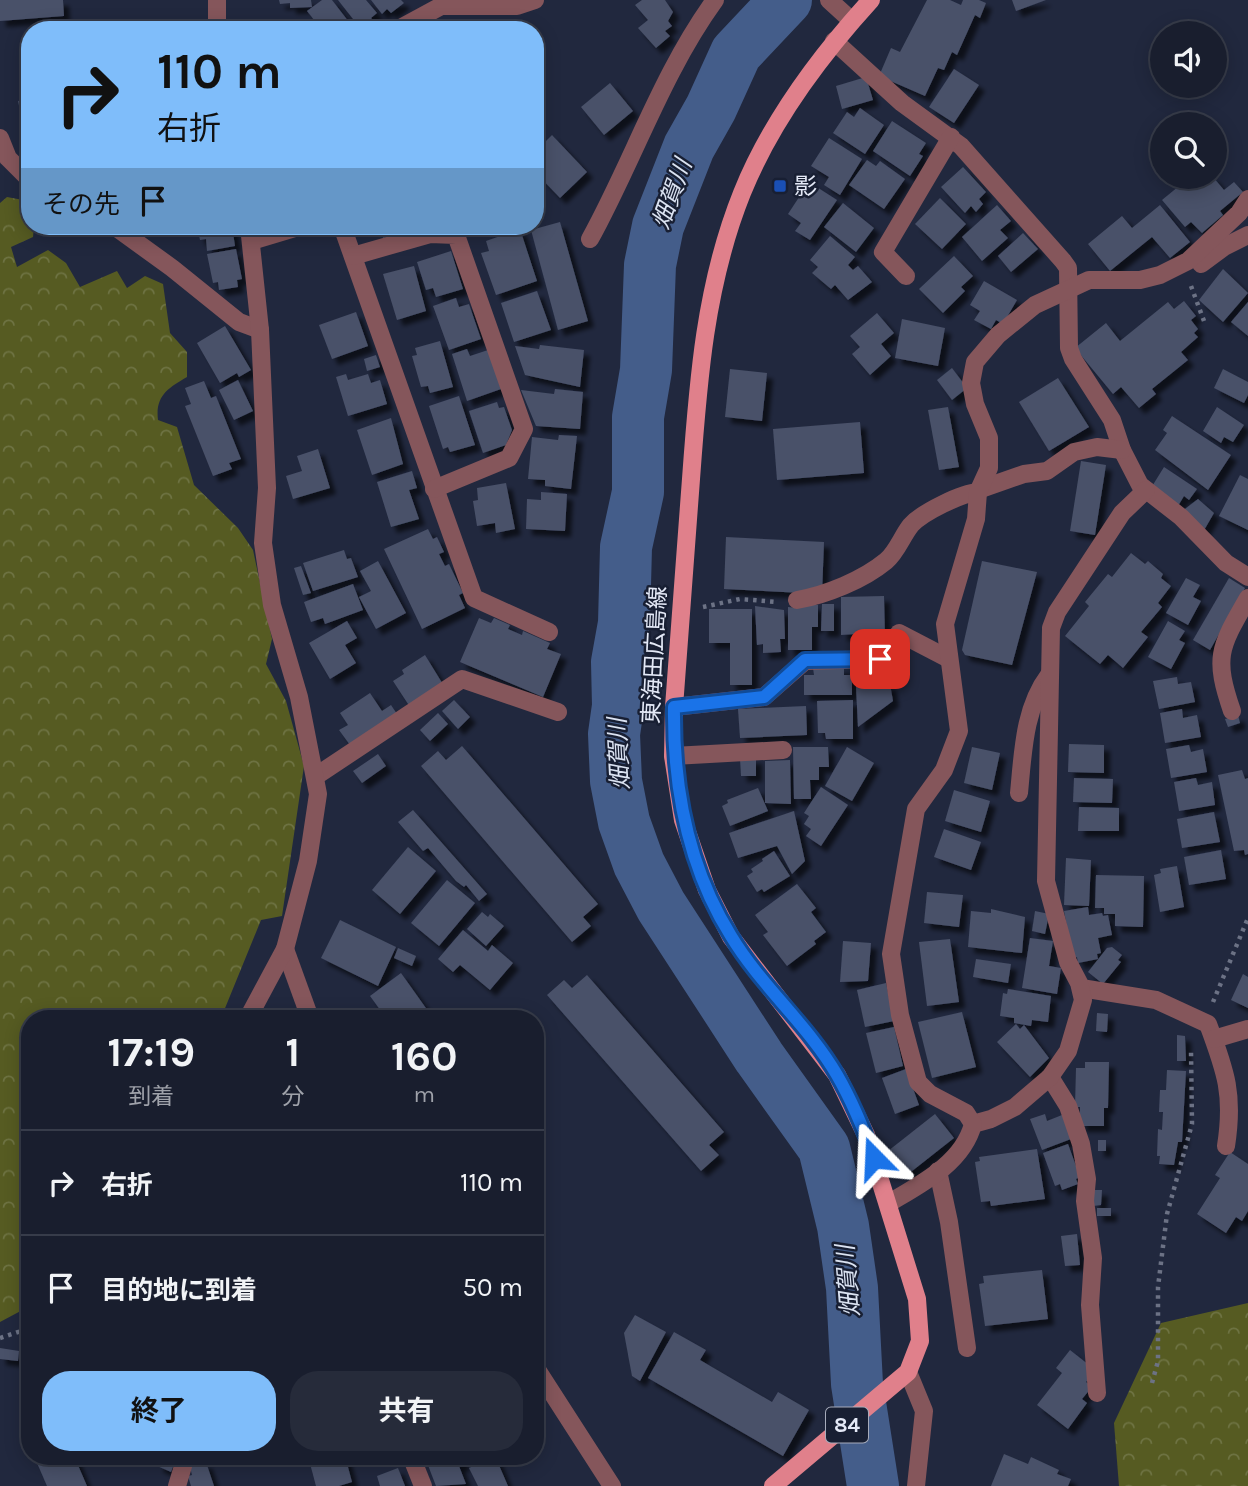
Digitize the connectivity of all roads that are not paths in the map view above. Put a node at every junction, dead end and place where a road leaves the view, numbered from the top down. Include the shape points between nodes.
1 (217, 0) edge
2 (535, 0) edge
3 (715, 0) edge
4 (829, 0) edge
5 (871, 0) edge
6 (217, 21) edge
7 (414, 21) edge
8 (852, 21) junction
9 (834, 41) junction
10 (951, 137) junction
11 (0, 138) edge
12 (21, 171) edge
13 (1248, 199) edge
14 (126, 235) edge
15 (250, 235) edge
16 (345, 235) edge
17 (426, 235) edge
18 (456, 235) edge
19 (1248, 235) edge
20 (590, 239) dead end
21 (353, 256) junction
22 (1184, 268) junction
23 (906, 276) dead end
24 (1068, 291) junction
25 (260, 330) junction
26 (1122, 450) junction
27 (434, 489) junction
28 (980, 490) junction
29 (1146, 490) junction
30 (1248, 578) edge
31 (1248, 598) edge
32 (797, 600) road end
33 (549, 632) dead end
34 (899, 633) dead end
35 (880, 659) dead end
36 (949, 659) junction
37 (1049, 675) junction
38 (674, 707) junction
39 (1232, 711) dead end
40 (558, 712) dead end
41 (783, 750) dead end
42 (673, 756) junction
43 (316, 776) junction
44 (1019, 793) dead end
45 (285, 949) junction
46 (1081, 988) junction
47 (252, 1010) edge
48 (307, 1010) edge
49 (1248, 1030) edge
50 (1214, 1039) junction
51 (1050, 1077) junction
52 (973, 1124) junction
53 (1226, 1146) dead end
54 (938, 1171) junction
55 (889, 1203) junction
56 (967, 1348) dead end
57 (902, 1378) junction
58 (544, 1380) edge
59 (1097, 1393) dead end
60 (183, 1465) edge
61 (415, 1465) edge
62 (177, 1486) edge
63 (423, 1486) edge
64 (612, 1486) edge
65 (773, 1486) edge
66 (916, 1486) edge

1 - 6 street
2 - 7 street via 517,6 441,6
3 - 20 street via 680,55
4 - 8 street
5 - 8 main road, 東海田広島線
8 - 9 main road, 東海田広島線
9 - 10 street via 902,103
9 - 38 main road, 東海田広島線 via 760,153 732,221 704,325
10 - 23 street via 883,252
10 - 24 street via 1063,261 1068,268
11 - 12 street via 8,158
13 - 22 street
14 - 25 street via 239,322
15 - 25 street
16 - 21 street
17 - 21 street
18 - 27 street via 524,429 509,458
19 - 22 street
21 - 27 street
22 - 24 street via 1140,280 1089,280
24 - 26 street via 1069,348 1112,420
24 - 28 street via 1035,305 998,335 975,362 971,383 989,438 989,468
25 - 43 street via 267,488 263,543 272,605
26 - 28 street via 1097,447 1074,452 1047,471
26 - 29 street
27 - 33 street via 474,598
28 - 32 street via 967,492 912,524 888,560 867,573 819,596
28 - 36 street via 945,624
29 - 30 street
29 - 37 street via 1122,513 1057,612 1051,628
31 - 39 street via 1219,656
34 - 36 street
35 - 38 street via 805,660 764,697
36 - 52 street via 959,732 944,770 916,810 891,954 900,1015 918,1082 930,1094 966,1113
37 - 44 street via 1037,690 1024,736
37 - 46 street via 1046,881 1068,962
38 - 42 main road, 東海田広島線
40 - 43 street via 462,679
41 - 42 street
42 - 55 main road, 東海田広島線 via 683,820 708,890 731,937 837,1075 866,1135
43 - 45 street via 314,831
45 - 47 street
45 - 48 street
46 - 50 street via 1156,1000 1208,1024
46 - 51 street via 1075,1036
49 - 50 street
50 - 53 street via 1230,1098
51 - 52 street via 1015,1107
51 - 59 street via 1068,1106 1087,1179
52 - 54 street via 961,1150
54 - 55 street
54 - 56 street
55 - 57 main road, 東海田広島線 via 917,1299 920,1341
57 - 65 main road, 84
57 - 66 street via 924,1411
58 - 64 street
60 - 62 street
61 - 63 street

